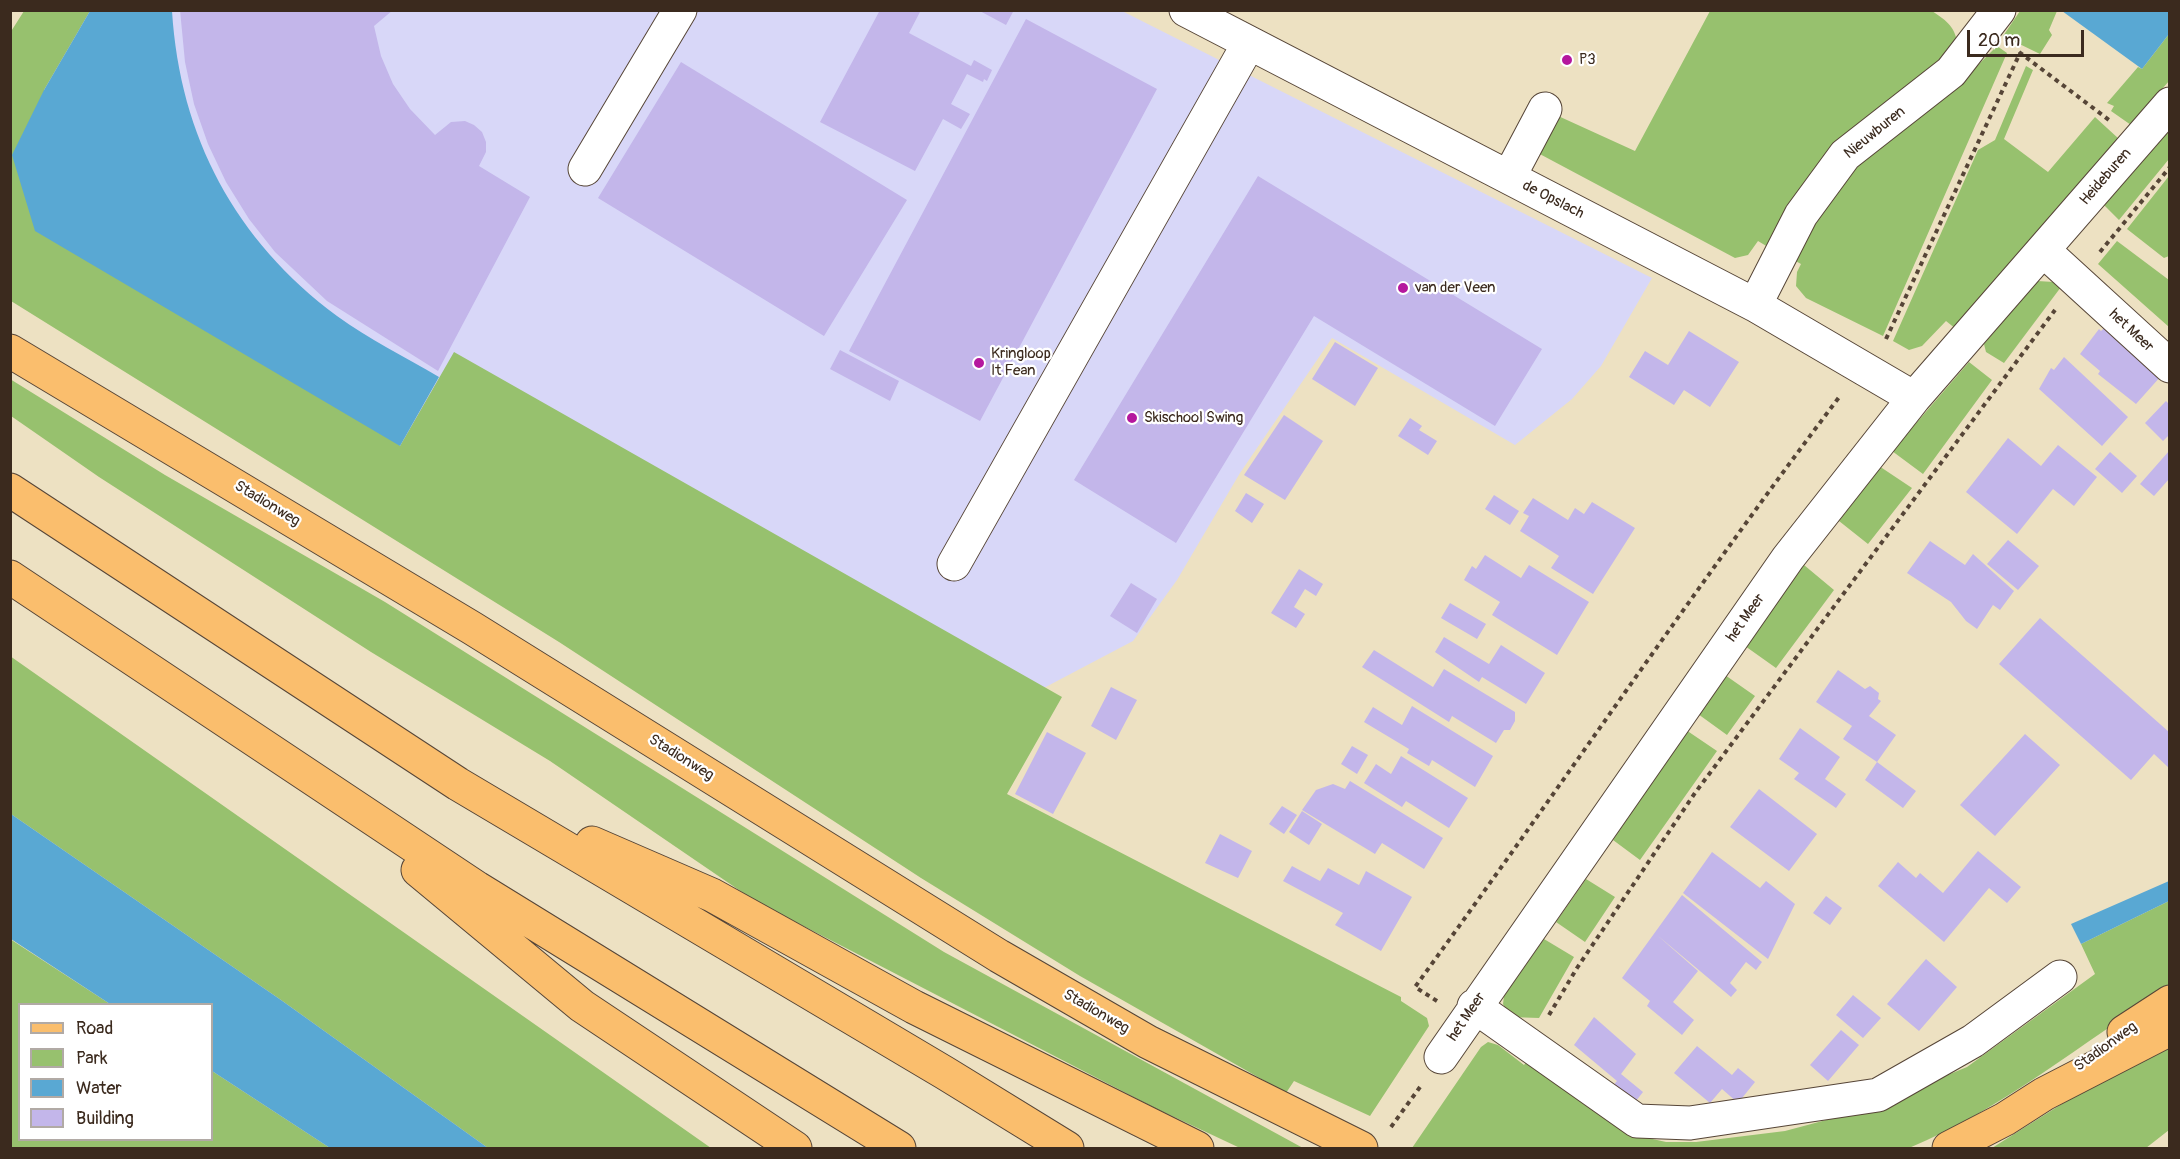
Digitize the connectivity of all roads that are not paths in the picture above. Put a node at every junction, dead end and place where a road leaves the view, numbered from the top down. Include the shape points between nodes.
1 (680, 10) edge
2 (1186, 10) edge
3 (1992, 21) edge
4 (1250, 43) junction
5 (2169, 104) edge
6 (1545, 109) dead end
7 (585, 169) dead end
8 (1509, 177) junction
9 (2043, 250) junction
10 (1755, 305) junction
11 (10, 351) edge
12 (2169, 366) edge
13 (1914, 398) junction
14 (10, 490) edge
15 (954, 564) dead end
16 (10, 577) edge
17 (282, 758) junction
18 (458, 784) junction
19 (2060, 977) dead end
20 (2169, 1002) edge
21 (1470, 1012) junction
22 (2169, 1029) edge
23 (1441, 1057) road end
24 (2044, 1094) junction
25 (1374, 1142) edge
26 (795, 1149) edge
27 (899, 1149) edge
28 (1067, 1149) edge
29 (1197, 1149) edge
30 (1949, 1149) edge

1 - 7 street
2 - 4 street, de Opslach
3 - 10 street, Nieuwburen via 1952,72 1845,155 1800,214
4 - 8 street, de Opslach
4 - 15 street
5 - 9 street, Heideburen
6 - 8 street
8 - 10 street, de Opslach
9 - 12 street, het Meer
9 - 13 street, het Meer
10 - 13 street, de Opslach
11 - 25 main road, Stadionweg via 472,628 999,956 1148,1042 1311,1124
13 - 21 street, het Meer via 1788,558
14 - 18 main road
16 - 17 main road
17 - 26 main road via 582,1006
17 - 27 main road via 477,888
18 - 28 main road
18 - 29 main road via 712,895 914,1007
19 - 21 street via 1974,1041 1878,1095 1690,1123 1637,1121 1531,1047
20 - 24 main road, Stadionweg
21 - 23 street, het Meer
22 - 24 main road, Stadionweg
24 - 30 main road, Stadionweg

